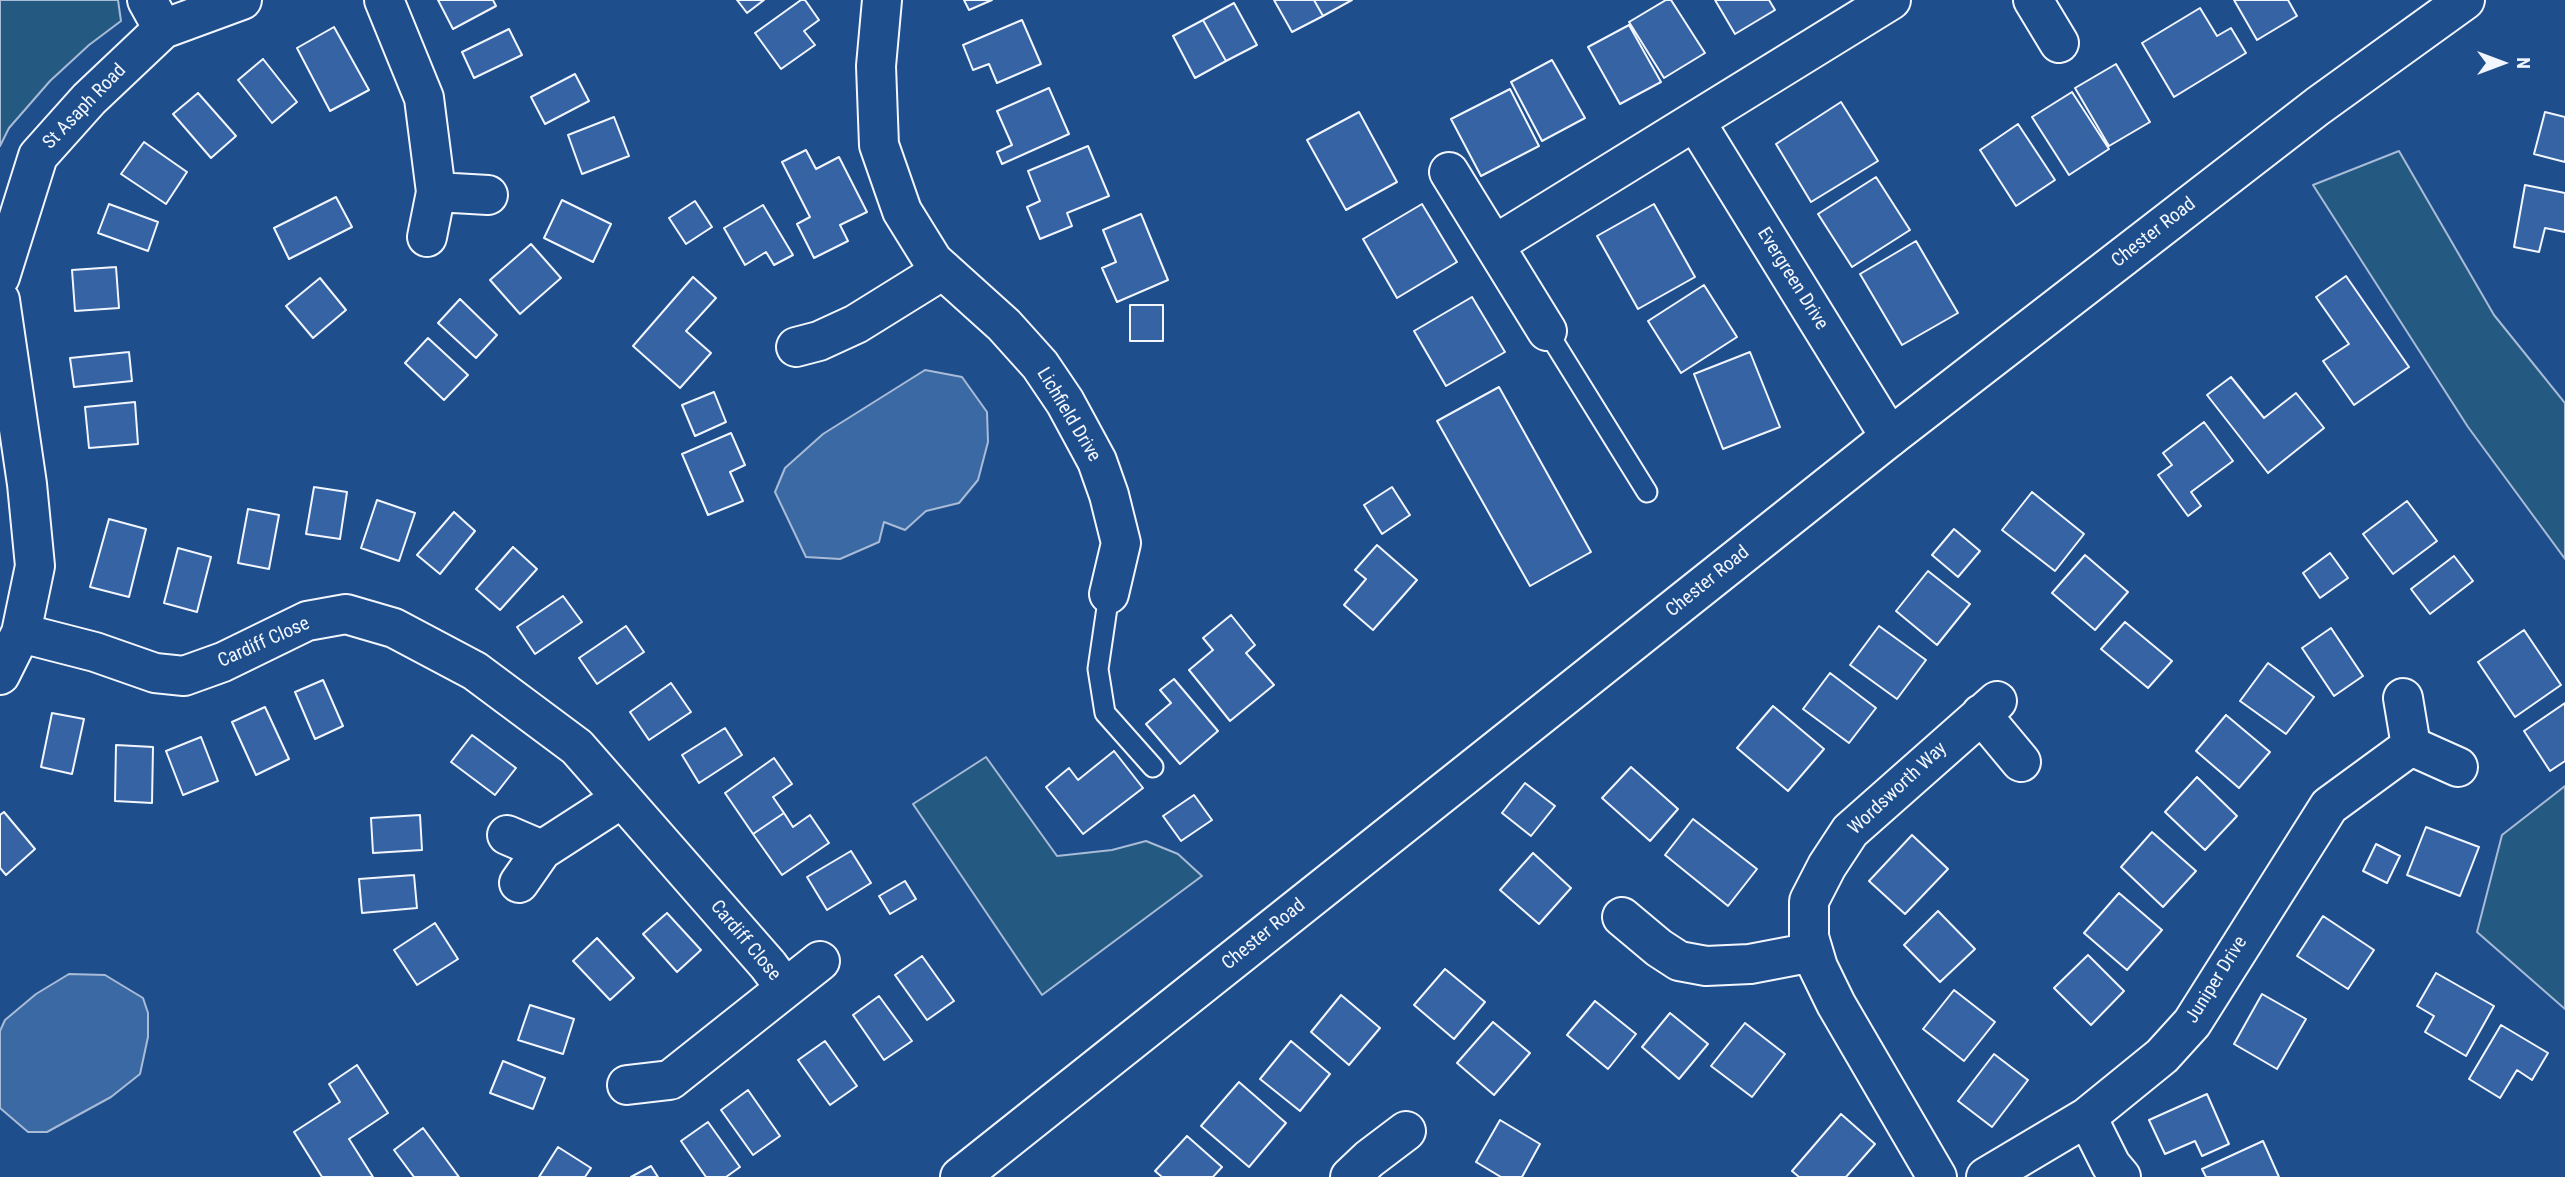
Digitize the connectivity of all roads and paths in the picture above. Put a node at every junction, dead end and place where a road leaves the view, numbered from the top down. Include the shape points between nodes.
1 (242, 0) edge
2 (384, 0) edge
3 (882, 0) edge
4 (1891, 0) edge
5 (2033, 0) edge
6 (2465, 0) edge
7 (155, 15) edge
8 (2059, 43) dead end
9 (1695, 121) junction
10 (1449, 172) dead end
11 (436, 192) junction
12 (488, 195) dead end
13 (427, 237) dead end
14 (1494, 245) junction
15 (943, 270) junction
16 (0, 277) edge
17 (0, 300) edge
18 (1547, 331) joint
19 (796, 347) dead end
20 (1890, 437) junction
21 (1647, 492) dead end
22 (1110, 594) joint
23 (21, 633) junction
24 (0, 675) edge
25 (2403, 698) dead end
26 (2411, 746) junction
27 (2021, 762) dead end
28 (1153, 767) dead end
29 (2458, 767) dead end
30 (621, 799) junction
31 (507, 835) dead end
32 (542, 850) junction
33 (519, 883) dead end
34 (1622, 917) dead end
35 (1813, 952) junction
36 (820, 961) dead end
37 (785, 988) junction
38 (627, 1085) dead end
39 (2087, 1117) junction
40 (1406, 1131) dead end
41 (960, 1177) edge
42 (1350, 1177) edge
43 (1937, 1177) edge
44 (1986, 1177) edge
45 (2121, 1177) edge

1 - 7 street, St Asaph Road
2 - 11 street via 424,98
3 - 15 street, Lichfield Drive via 876,66 879,145 902,211
4 - 9 street
5 - 8 street
6 - 20 street, Chester Road via 2318,106
7 - 16 street, St Asaph Road via 38,156
9 - 14 street
9 - 20 street, Evergreen Drive
10 - 14 street
11 - 12 street
11 - 13 street
14 - 18 street
15 - 19 street via 856,324
15 - 22 street, Lichfield Drive via 1040,365 1097,461 1121,542
17 - 23 street via 36,566
18 - 21 lane
20 - 41 street, Chester Road
22 - 28 lane via 1098,669 1105,713
23 - 24 street
23 - 30 street, Cardiff Close via 155,673 184,676 307,621 346,614 394,628 475,671 576,747
25 - 26 street
26 - 29 street
26 - 39 street, Juniper Drive via 2329,806 2192,1023 2162,1056
27 - 35 street, Wordsworth Way via 1989,708 1850,831 1809,901
30 - 32 street
30 - 37 street, Cardiff Close
31 - 32 street
32 - 33 street
34 - 35 street via 1679,961 1706,966 1750,964
35 - 43 street, Wordsworth Way via 1836,1004
36 - 37 street, Cardiff Close
37 - 38 street, Cardiff Close via 670,1080
39 - 44 street, Juniper Drive
39 - 45 street
40 - 42 street

